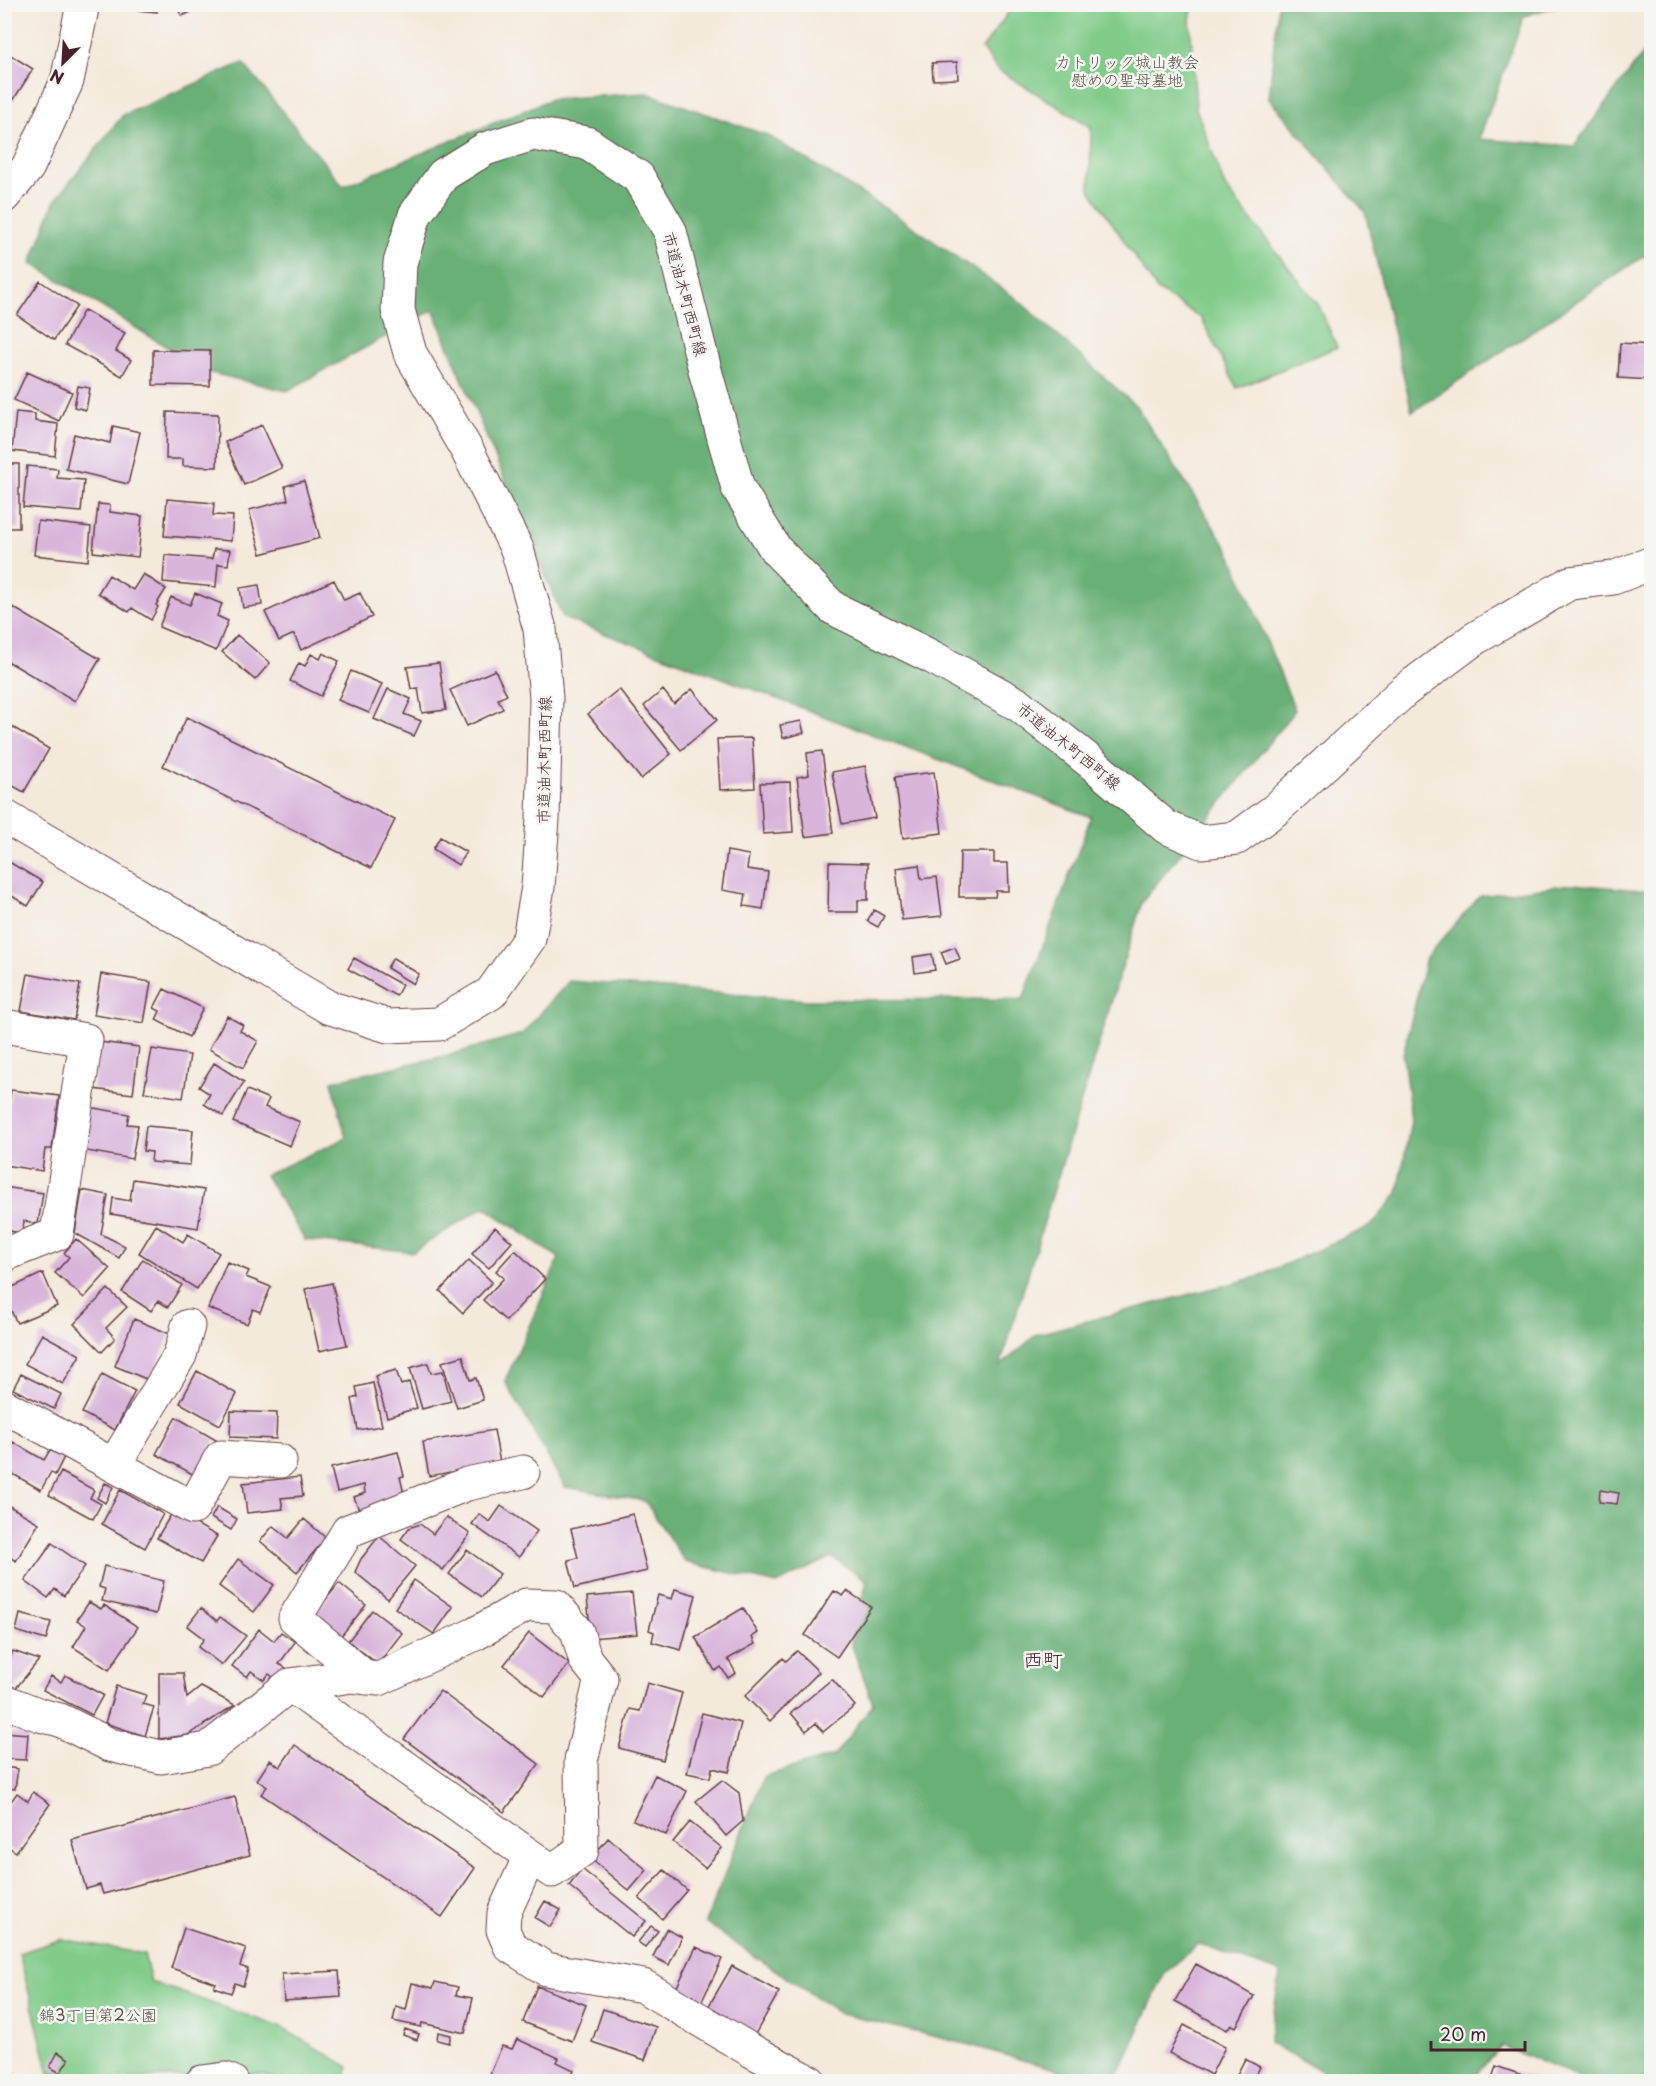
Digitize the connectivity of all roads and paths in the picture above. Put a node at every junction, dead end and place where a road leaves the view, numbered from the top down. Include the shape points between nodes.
1 (82, 4) edge
2 (4, 196) edge
3 (1652, 563) edge
4 (4, 816) edge
5 (4, 1026) edge
6 (4, 1255) edge
7 (188, 1326) dead end
8 (4, 1406) edge
9 (280, 1461) dead end
10 (114, 1465) junction
11 (523, 1472) dead end
12 (366, 1678) junction
13 (290, 1685) junction
14 (4, 1701) edge
15 (530, 1857) junction
16 (202, 2082) edge
17 (231, 2082) edge
18 (810, 2082) edge

1 - 2 street via 67,81 28,167
3 - 4 street, 市道油木町西町線 via 1613,578 1570,583 1474,639 1404,691 1275,810 1237,838 1201,842 1166,827 1019,705 833,608 776,550 738,488 670,231 638,177 587,143 533,134 485,149 443,175 415,215 399,274 398,310 410,353 468,452 517,549 540,628 546,698 537,887 530,939 491,993 439,1024 388,1026 328,1007
5 - 6 street via 86,1040 57,1233
7 - 10 street via 180,1355
8 - 10 street
9 - 10 street via 221,1457 193,1508
11 - 12 street via 466,1484 348,1531 295,1618
12 - 13 street via 352,1676
12 - 15 street via 379,1679 526,1605 556,1606 577,1631 585,1659 601,1679 581,1761 582,1850 552,1871
13 - 14 street via 208,1749 161,1757 110,1745 60,1720
13 - 15 street
15 - 18 street via 504,1913 503,1930 510,1946 546,1969 643,1986
16 - 17 street

